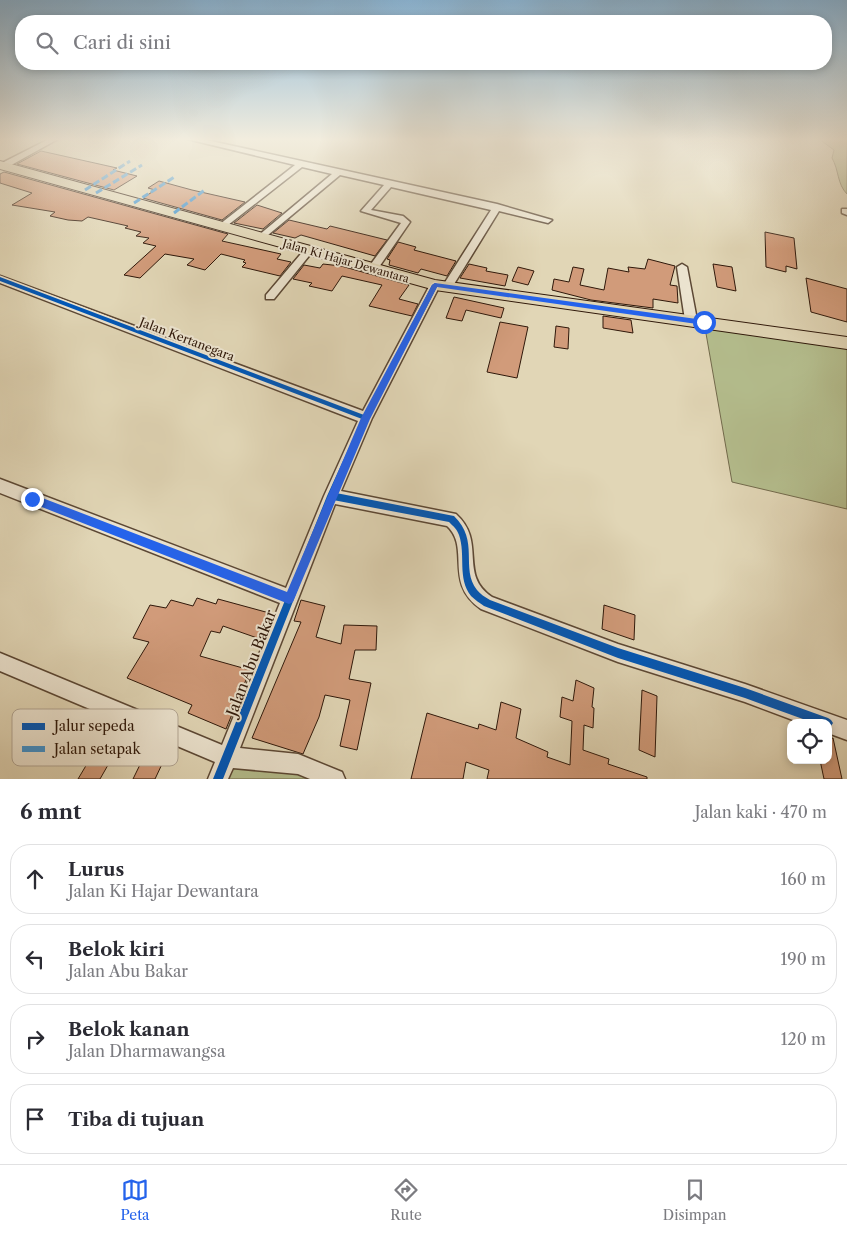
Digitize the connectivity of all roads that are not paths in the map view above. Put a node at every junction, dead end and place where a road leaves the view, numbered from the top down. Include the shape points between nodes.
1 (36, 175) edge
2 (287, 175) edge
3 (336, 175) edge
4 (355, 175) edge
5 (390, 183) junction
6 (497, 207) junction
7 (548, 220) dead end
8 (223, 226) junction
9 (262, 237) junction
10 (308, 251) junction
11 (682, 267) dead end
12 (373, 268) junction
13 (0, 279) edge
14 (441, 286) junction
15 (270, 297) dead end
16 (691, 320) junction
17 (847, 343) edge
18 (366, 418) junction
19 (0, 486) edge
20 (331, 496) junction
21 (289, 598) junction
22 (0, 662) edge
23 (112, 709) edge
24 (817, 719) edge
25 (832, 724) edge
26 (847, 730) edge
27 (178, 736) edge
28 (227, 757) junction
29 (218, 779) edge
30 (335, 779) edge

1 - 8 main road, Jalan Ki Hajar Dewantara
2 - 8 street
3 - 9 street
4 - 5 street
5 - 6 street
5 - 12 street via 365,211 406,222
6 - 7 street
6 - 14 street, Jalan Abu Bakar
8 - 9 main road, Jalan Ki Hajar Dewantara
9 - 10 main road, Jalan Ki Hajar Dewantara
10 - 12 main road, Jalan Ki Hajar Dewantara
10 - 15 street
11 - 16 street
12 - 14 main road, Jalan Ki Hajar Dewantara
13 - 18 street, Jalan Kertanegara
14 - 16 main road, Jalan Ki Hajar Dewantara
14 - 18 street, Jalan Abu Bakar
16 - 17 main road, Jalan Ki Hajar Dewantara
18 - 20 street, Jalan Abu Bakar
19 - 21 street
20 - 21 street, Jalan Abu Bakar
20 - 24 street via 451,519 460,524 473,592 487,603 618,653
21 - 28 street, Jalan Abu Bakar
22 - 23 street
25 - 26 street
27 - 28 street
28 - 29 street, Jalan Abu Bakar
28 - 30 street via 298,764

